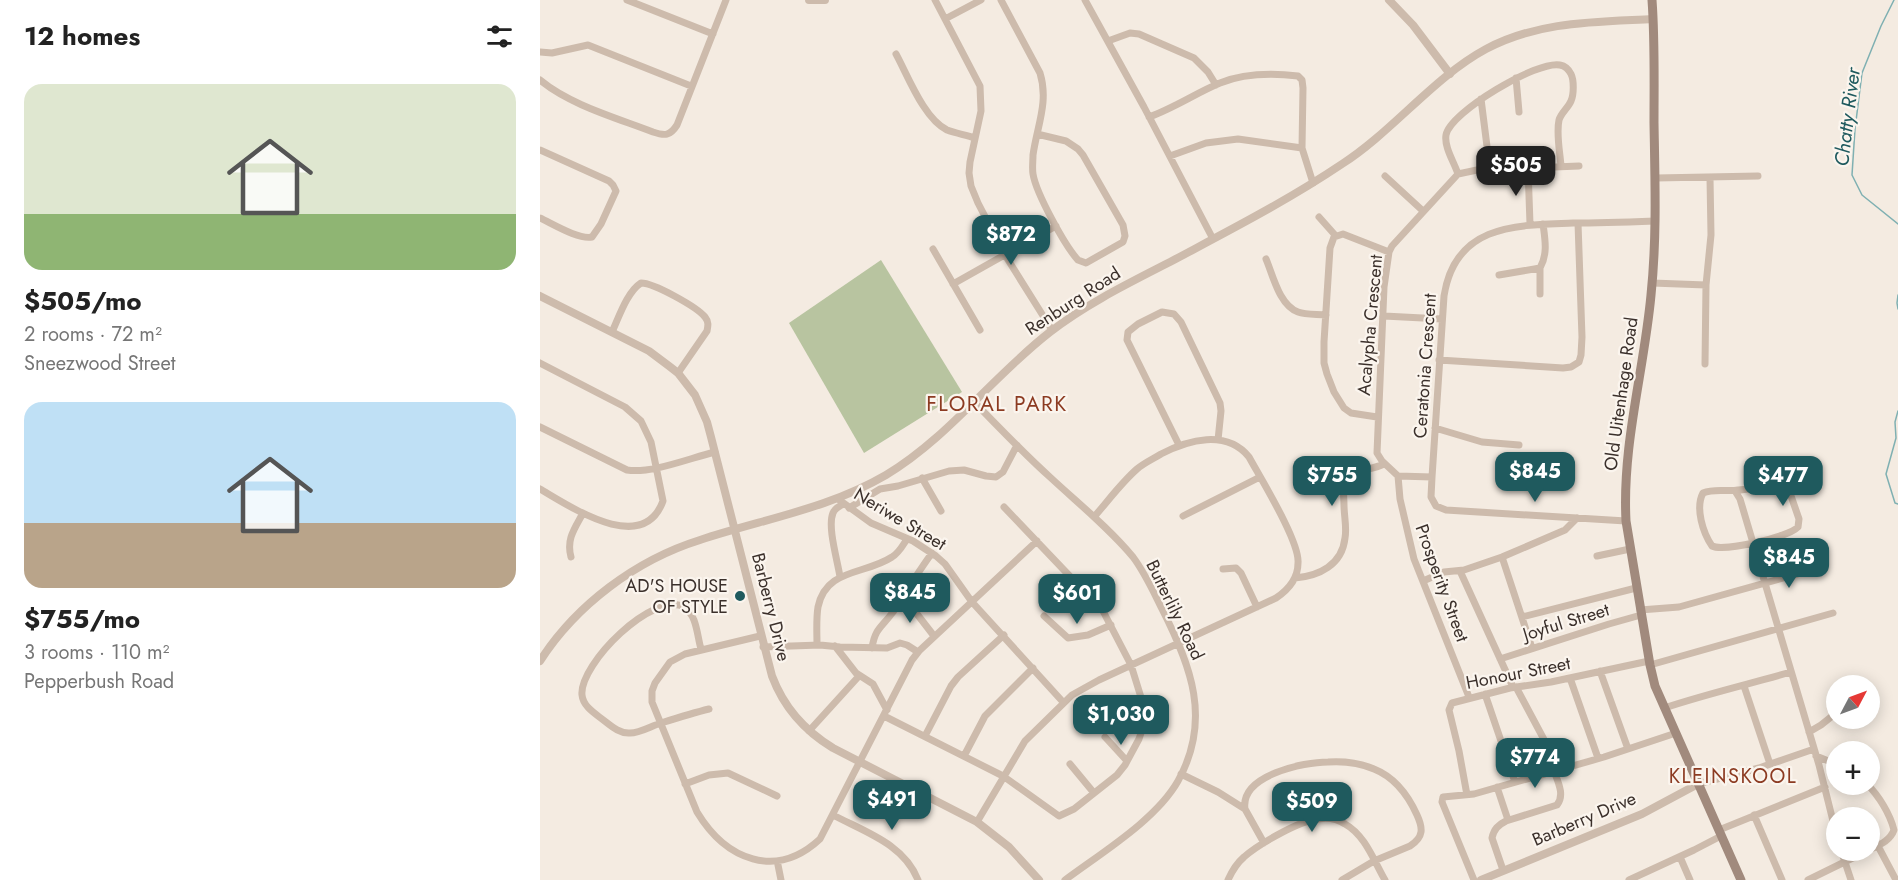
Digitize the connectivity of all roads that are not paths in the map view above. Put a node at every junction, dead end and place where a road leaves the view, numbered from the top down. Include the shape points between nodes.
1 (627, 0) edge
2 (726, 0) edge
3 (809, 0) edge
4 (825, 0) edge
5 (935, 0) edge
6 (981, 0) edge
7 (1002, 0) edge
8 (1085, 0) edge
9 (1389, 0) edge
10 (1652, 0) edge
11 (945, 19) junction
12 (1653, 19) junction
13 (713, 34) junction
14 (1108, 41) junction
15 (540, 52) edge
16 (896, 54) dead end
17 (1450, 74) junction
18 (1516, 78) junction
19 (540, 80) edge
20 (1216, 85) junction
21 (691, 86) junction
22 (1482, 99) junction
23 (1519, 112) dead end
24 (1149, 117) junction
25 (1037, 134) junction
26 (975, 138) junction
27 (1302, 148) junction
28 (540, 150) edge
29 (1170, 156) junction
30 (1561, 166) junction
31 (1579, 166) dead end
32 (1528, 168) junction
33 (1490, 170) junction
34 (1458, 174) junction
35 (1385, 176) dead end
36 (1758, 176) dead end
37 (1656, 178) junction
38 (1710, 178) junction
39 (1313, 183) junction
40 (1423, 211) junction
41 (1319, 217) dead end
42 (540, 218) edge
43 (1655, 221) junction
44 (1578, 223) junction
45 (1530, 224) junction
46 (1543, 224) junction
47 (1056, 226) junction
48 (1335, 235) junction
49 (1213, 239) junction
50 (933, 249) dead end
51 (1389, 252) junction
52 (1005, 255) junction
53 (1266, 259) dead end
54 (1540, 268) junction
55 (1499, 276) dead end
56 (1652, 283) junction
57 (953, 284) junction
58 (1706, 285) junction
59 (1540, 294) dead end
60 (540, 296) edge
61 (1326, 315) junction
62 (1384, 316) junction
63 (1442, 319) junction
64 (980, 330) dead end
65 (1052, 330) junction
66 (612, 332) junction
67 (1439, 360) junction
68 (540, 363) edge
69 (1705, 364) dead end
70 (678, 373) junction
71 (973, 401) junction
72 (1377, 417) junction
73 (540, 427) edge
74 (1435, 428) junction
75 (1218, 440) junction
76 (1179, 444) junction
77 (1017, 445) junction
78 (1519, 445) dead end
79 (715, 452) junction
80 (1384, 464) junction
81 (657, 467) junction
82 (1398, 476) junction
83 (1260, 477) junction
84 (1432, 477) junction
85 (922, 478) junction
86 (540, 489) edge
87 (1735, 491) junction
88 (844, 504) junction
89 (1004, 507) dead end
90 (941, 511) dead end
91 (583, 513) junction
92 (1183, 516) dead end
93 (1094, 517) junction
94 (1577, 518) junction
95 (1626, 521) junction
96 (735, 529) junction
97 (907, 539) junction
98 (1037, 541) junction
99 (1752, 543) junction
100 (1630, 549) junction
101 (932, 553) junction
102 (1597, 556) dead end
103 (571, 557) dead end
104 (1502, 557) junction
105 (1223, 569) dead end
106 (1460, 571) junction
107 (1808, 571) dead end
108 (840, 577) junction
109 (1295, 578) junction
110 (1423, 580) junction
111 (1764, 583) junction
112 (1636, 588) junction
113 (900, 600) junction
114 (972, 602) junction
115 (1257, 607) junction
116 (1641, 613) junction
117 (1833, 613) dead end
118 (1044, 616) dead end
119 (1522, 617) junction
120 (1111, 625) junction
121 (1778, 630) junction
122 (1004, 635) junction
123 (760, 636) junction
124 (934, 636) junction
125 (1178, 643) junction
126 (817, 645) junction
127 (835, 646) junction
128 (763, 647) junction
129 (872, 648) junction
130 (1532, 648) junction
131 (701, 649) junction
132 (918, 652) junction
133 (1500, 659) junction
134 (540, 661) edge
135 (1650, 663) junction
136 (1131, 665) junction
137 (1033, 668) junction
138 (1600, 671) junction
139 (1791, 672) junction
140 (859, 676) junction
141 (1570, 678) junction
142 (1744, 686) junction
143 (1515, 687) junction
144 (1485, 694) junction
145 (1469, 697) junction
146 (1063, 702) junction
147 (1664, 708) junction
148 (710, 709) dead end
149 (886, 713) junction
150 (1826, 721) edge
151 (659, 723) junction
152 (809, 731) junction
153 (1809, 732) junction
154 (1676, 733) junction
155 (925, 736) junction
156 (1105, 737) dead end
157 (1628, 748) junction
158 (1815, 752) junction
159 (964, 756) junction
160 (1598, 758) junction
161 (1826, 758) edge
162 (1127, 761) junction
163 (860, 762) junction
164 (1070, 764) dead end
165 (1770, 764) junction
166 (1556, 771) junction
167 (1181, 774) junction
168 (1003, 776) junction
169 (1515, 782) junction
170 (685, 784) junction
171 (1698, 784) junction
172 (1497, 787) junction
173 (1825, 787) junction
174 (1094, 793) junction
175 (1467, 795) junction
176 (1876, 795) edge
177 (777, 796) dead end
178 (1830, 807) edge
179 (1245, 809) junction
180 (833, 815) junction
181 (1754, 815) junction
182 (1508, 820) junction
183 (977, 822) junction
184 (1720, 833) junction
185 (1264, 843) junction
186 (1880, 845) edge
187 (1880, 850) edge
188 (1680, 857) junction
189 (1374, 861) junction
190 (1843, 861) edge
191 (1849, 861) edge
192 (1844, 864) junction
193 (778, 865) junction
194 (1503, 870) junction
195 (1641, 878) edge
196 (781, 880) edge
197 (918, 880) edge
198 (1039, 880) edge
199 (1065, 880) edge
200 (1228, 880) edge
201 (1342, 880) edge
202 (1385, 880) edge
203 (1474, 880) edge
204 (1482, 880) edge
205 (1629, 880) edge
206 (1690, 880) edge
207 (1741, 880) edge
208 (1782, 880) edge
209 (1808, 880) edge
210 (1851, 880) edge
211 (1896, 880) edge

1 - 13 street
2 - 13 street
3 - 4 street
5 - 11 street
6 - 11 street
7 - 25 street via 1043,83 1044,102
8 - 14 street
9 - 17 street
10 - 12 main road, Old Uitenhage Road
11 - 26 street via 980,86 981,111
12 - 17 street, Renburg Road via 1575,23 1530,31 1486,49
12 - 37 main road, Old Uitenhage Road
13 - 21 street
14 - 20 street via 1139,34 1194,58
14 - 24 street
15 - 21 street via 588,45
16 - 26 street via 933,119 948,130
17 - 39 street, Renburg Road via 1360,152
18 - 22 street
18 - 23 street
18 - 30 street via 1557,65 1571,74 1572,100 1559,122
19 - 21 street via 565,96 664,136 677,125
20 - 24 street
20 - 27 street via 1248,75 1300,78
22 - 33 street
22 - 34 street via 1446,133
24 - 29 street
25 - 47 street via 1033,174
25 - 47 street via 1066,141 1083,155 1125,236 1123,242 1086,263 1075,257
26 - 52 street via 969,173 971,186
27 - 29 street via 1238,139 1206,143
27 - 39 street
28 - 42 street via 609,181 616,191 592,237
29 - 49 street
30 - 31 street
30 - 32 street
32 - 33 street
32 - 45 street
33 - 34 street
34 - 40 street, Acalypha Crescent
35 - 40 street
36 - 38 street
37 - 38 street
37 - 43 main road, Old Uitenhage Road
38 - 58 street via 1711,235
39 - 49 street, Renburg Road
40 - 51 street, Acalypha Crescent
41 - 48 street
43 - 44 street, Ceratonia Crescent
43 - 56 main road, Old Uitenhage Road
44 - 46 street, Ceratonia Crescent
44 - 67 street via 1582,337 1579,362 1563,368
45 - 46 street, Ceratonia Crescent
45 - 63 street, Ceratonia Crescent via 1495,231 1464,250 1446,283
46 - 54 street via 1544,262
47 - 52 street
48 - 51 street via 1348,235
48 - 61 street via 1330,248
49 - 65 street, Renburg Road
50 - 57 street
51 - 62 street, Acalypha Crescent
52 - 57 street
52 - 65 street
53 - 61 street via 1290,307 1300,313
54 - 55 street
54 - 59 street
56 - 58 street
56 - 95 main road, Old Uitenhage Road via 1647,338 1629,440
57 - 64 street
58 - 69 street
60 - 66 street, Barberry Drive
61 - 72 street via 1324,363 1334,392 1348,411
62 - 63 street
62 - 72 street, Acalypha Crescent
63 - 67 street, Ceratonia Crescent
65 - 71 street, Renburg Road
66 - 70 street, Barberry Drive
66 - 70 street via 631,294 641,283 694,308 705,318 707,331
67 - 74 street, Ceratonia Crescent
68 - 81 street via 625,407 641,421
70 - 79 street, Barberry Drive via 700,405
71 - 77 street, Butterlily Road
71 - 88 street, Renburg Road via 905,463
72 - 80 street, Acalypha Crescent via 1376,449
73 - 81 street via 627,470
74 - 78 street via 1482,442
74 - 84 street, Ceratonia Crescent
75 - 76 street
75 - 76 street via 1221,411 1217,396 1181,322 1174,314 1162,312 1131,328 1127,340
75 - 83 street via 1245,452
76 - 93 street via 1139,467
77 - 85 street via 1003,472 996,477 958,470
77 - 93 street, Butterlily Road
79 - 81 street
79 - 96 street, Barberry Drive
80 - 82 street
80 - 109 street via 1346,478 1345,540 1336,560 1327,569
81 - 91 street via 663,501 651,517 628,528
82 - 84 street
82 - 110 street, Prosperity Street via 1408,536
83 - 92 street
83 - 109 street via 1298,552
84 - 94 street, Ceratonia Crescent via 1431,497 1436,506 1446,510
85 - 88 street
85 - 90 street
86 - 91 street
87 - 99 street
87 - 99 street via 1703,494 1700,504 1709,542 1716,548
87 - 99 street via 1779,487 1794,499 1800,523 1795,530
88 - 96 street, Renburg Road
88 - 97 street, Neriwe Street via 871,523
88 - 108 street via 832,517
89 - 98 street
91 - 103 street via 570,538
93 - 125 street, Butterlily Road via 1122,544 1143,573
94 - 95 street
94 - 104 street via 1565,530
95 - 100 main road, Old Uitenhage Road
96 - 123 street, Barberry Drive
96 - 134 street, Renburg Road via 635,569 576,617
97 - 101 street, Neriwe Street
97 - 108 street via 892,557
98 - 114 street
98 - 120 street via 1093,599
99 - 111 street
100 - 102 street
100 - 112 main road, Old Uitenhage Road
101 - 113 street
101 - 114 street, Neriwe Street via 945,564
104 - 106 street
104 - 119 street
105 - 115 street via 1236,568 1241,573
106 - 110 street
106 - 133 street
107 - 111 street, Joyful Street
108 - 126 street via 821,597
109 - 115 street via 1284,592
110 - 145 street, Prosperity Street
111 - 116 street, Joyful Street via 1679,607
111 - 121 street
112 - 116 main road, Old Uitenhage Road
112 - 119 street
113 - 124 street
113 - 129 street via 875,633
114 - 122 street, Neriwe Street
114 - 124 street
115 - 125 street
116 - 130 street, Joyful Street
116 - 135 main road, Old Uitenhage Road
117 - 121 street, Honour Street
118 - 120 street via 1068,638
119 - 130 street
120 - 136 street
121 - 135 street, Honour Street
121 - 139 street
122 - 137 street, Neriwe Street
122 - 155 street via 958,677
123 - 128 street, Barberry Drive
123 - 131 street
124 - 132 street
125 - 136 street
125 - 167 street, Butterlily Road via 1187,664 1196,708 1195,728
126 - 127 street
126 - 128 street
127 - 129 street
127 - 140 street
128 - 152 street, Barberry Drive via 781,697
129 - 132 street via 902,644
130 - 133 street, Joyful Street
131 - 151 street via 670,662 655,682 651,697
131 - 151 street via 693,617 676,604 669,604 651,611 619,635 592,667 582,695 590,710 627,733
132 - 149 street
133 - 143 street
135 - 138 street, Honour Street
135 - 147 main road, Old Uitenhage Road
136 - 146 street via 1080,689
136 - 162 street via 1144,707 1144,724
137 - 146 street, Neriwe Street
137 - 159 street via 985,716
138 - 141 street, Honour Street
138 - 157 street
139 - 142 street
139 - 153 street
140 - 149 street via 873,684
140 - 152 street
141 - 143 street, Honour Street
141 - 160 street
142 - 147 street
142 - 165 street
143 - 144 street, Honour Street
143 - 166 street via 1548,747
144 - 145 street, Honour Street
144 - 169 street
145 - 175 street, Honour Street via 1452,703 1449,710
146 - 168 street via 1024,741
147 - 154 main road, Old Uitenhage Road
148 - 151 street
149 - 155 street
149 - 163 street
150 - 153 street
151 - 170 street
152 - 163 street, Barberry Drive
153 - 158 street
154 - 157 street
154 - 171 main road, Old Uitenhage Road
155 - 159 street
156 - 162 street
157 - 160 street
158 - 161 street
158 - 165 street
158 - 173 street
159 - 168 street
160 - 166 street
162 - 174 street via 1117,775
163 - 180 street
163 - 183 street, Barberry Drive
164 - 174 street
165 - 171 street
166 - 169 street
166 - 182 street via 1559,802
167 - 179 street
167 - 199 street, Butterlily Road via 1154,812
168 - 174 street via 1059,816
168 - 183 street
169 - 172 street
170 - 177 street via 728,773
170 - 193 street via 702,821 727,846 751,862
171 - 184 main road, Old Uitenhage Road
171 - 194 street, Barberry Drive via 1642,814
172 - 175 street
172 - 182 street
173 - 178 street
173 - 181 street
175 - 203 street via 1445,796 1442,800
176 - 186 street via 1894,828 1891,837
179 - 185 street
179 - 189 street via 1251,788 1284,770 1330,762 1374,769 1405,794 1422,834 1416,842
180 - 193 street via 812,847
180 - 197 street via 894,847
181 - 184 street
181 - 208 street
182 - 194 street via 1495,829 1492,838
183 - 198 street, Barberry Drive
184 - 188 street
184 - 207 main road, Old Uitenhage Road
185 - 189 street via 1302,824 1326,818 1355,831
185 - 200 street via 1243,857
187 - 211 street
188 - 195 street
188 - 206 street
189 - 201 street
189 - 202 street
190 - 192 street
191 - 192 street
192 - 209 street
192 - 210 street
193 - 196 street
194 - 204 street, Barberry Drive
195 - 205 street

